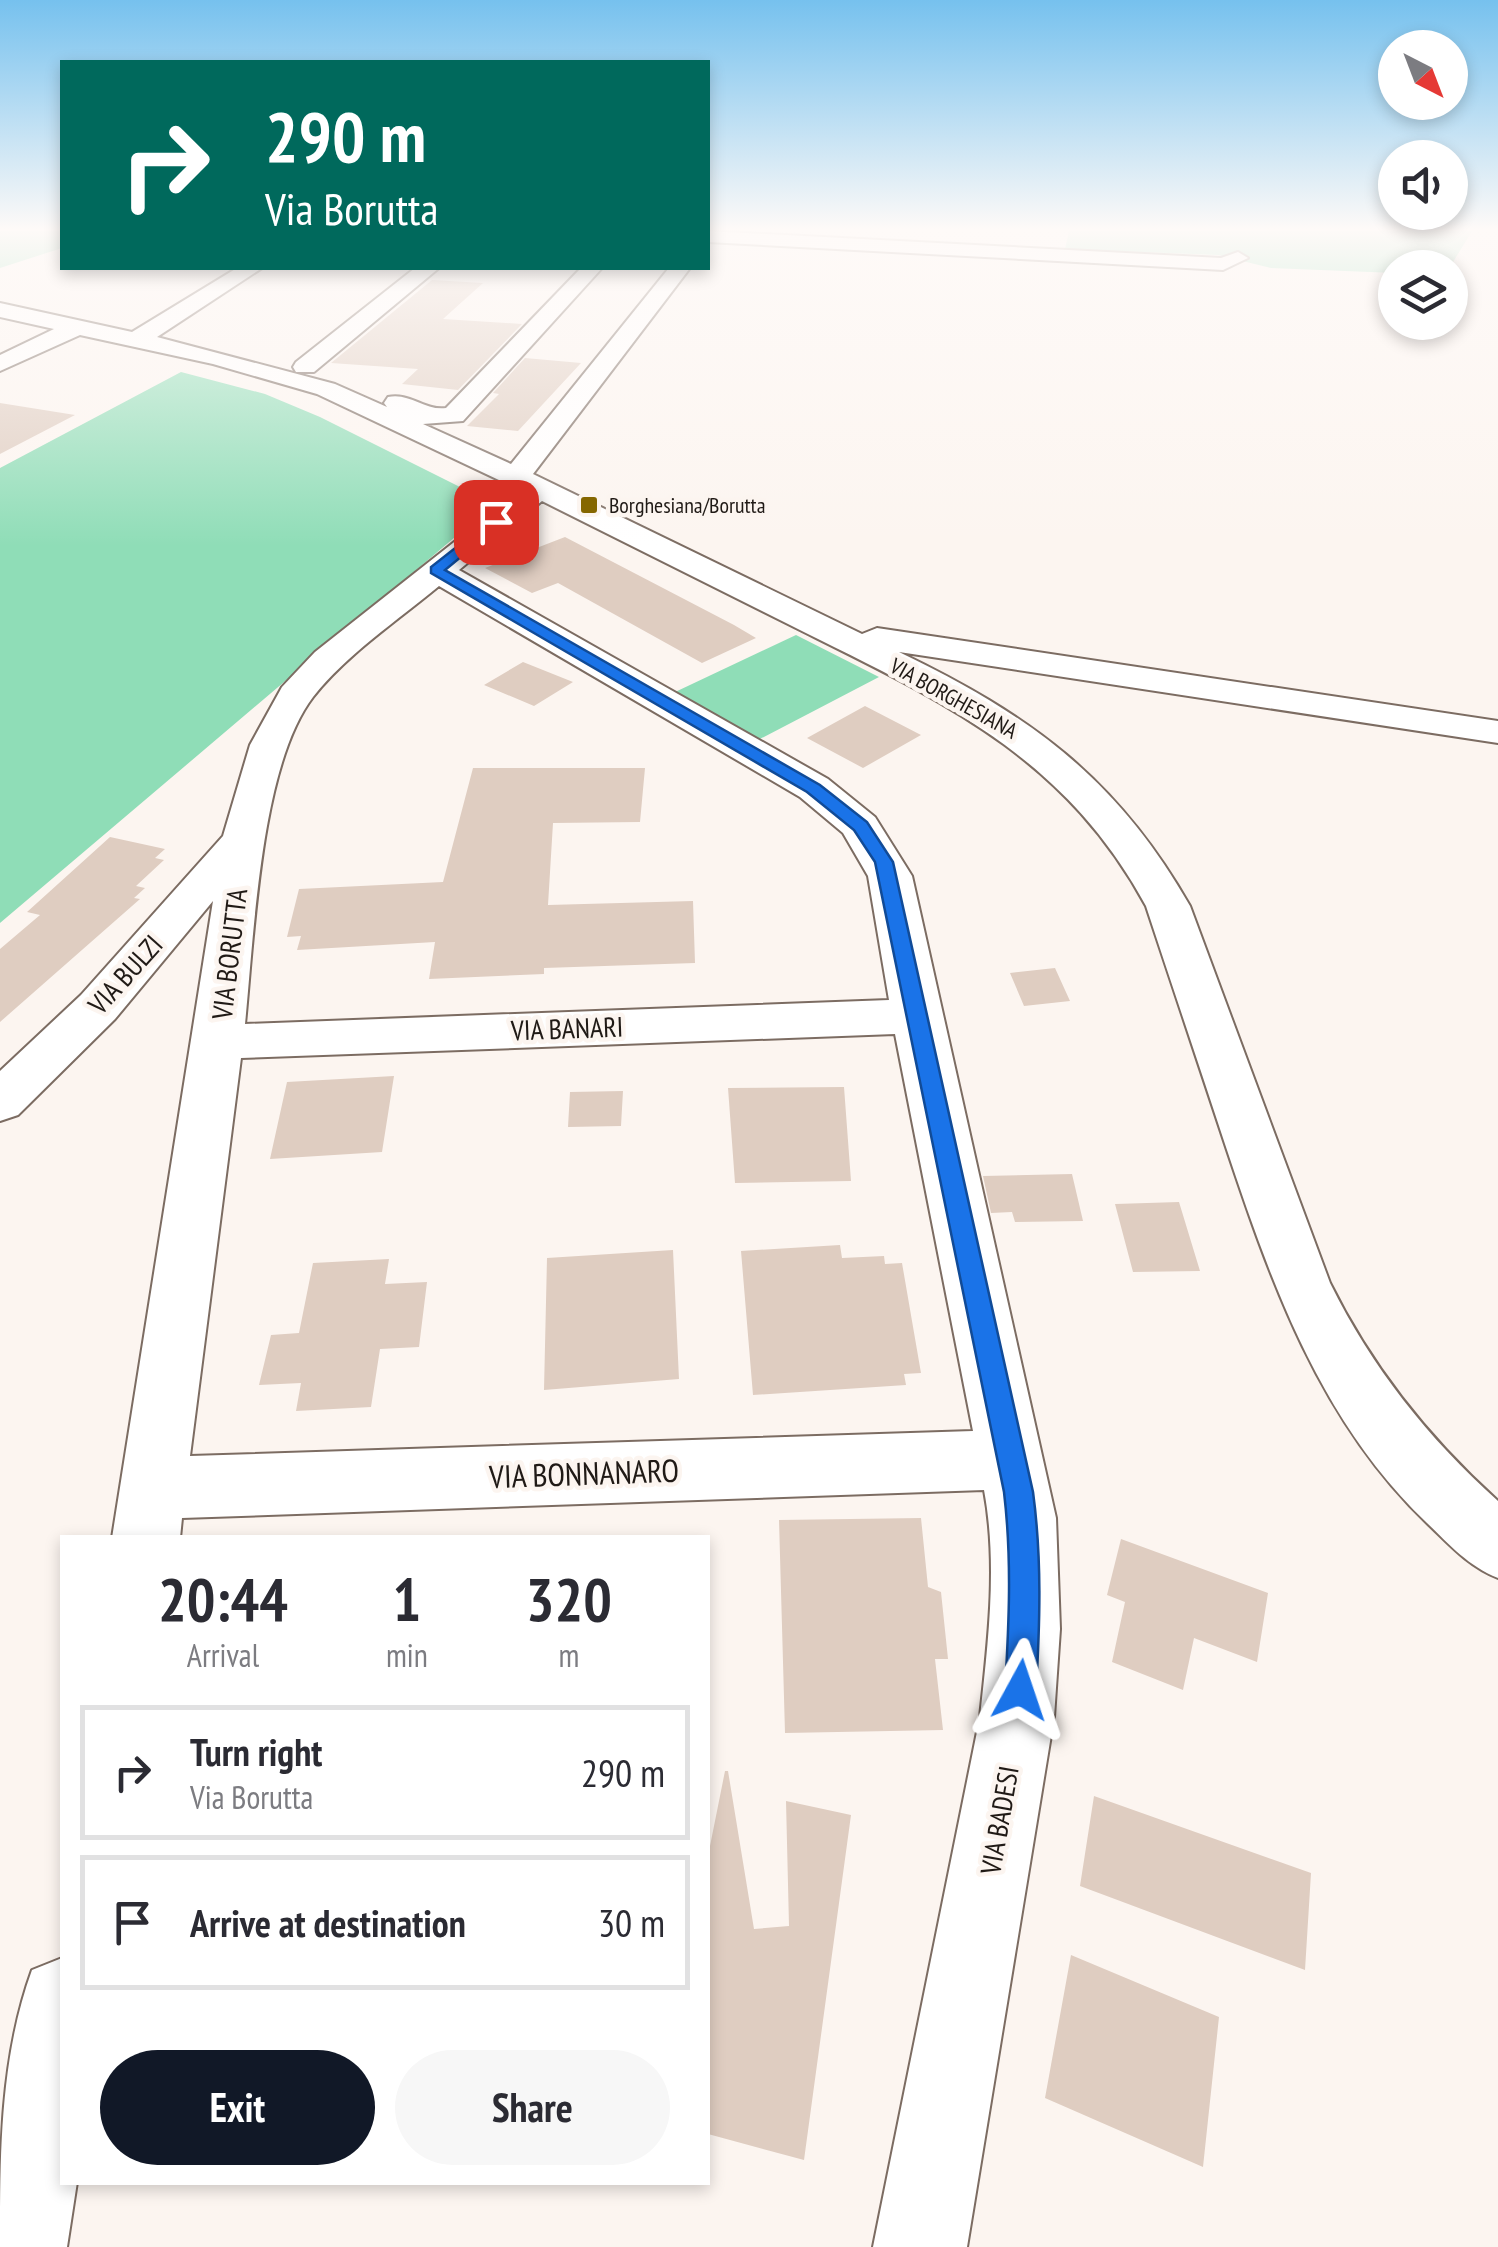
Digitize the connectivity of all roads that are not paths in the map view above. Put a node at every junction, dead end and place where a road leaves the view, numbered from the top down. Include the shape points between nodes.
1 (58, 336) edge
2 (89, 336) edge
3 (143, 336) joint
4 (344, 336) edge
5 (529, 336) edge
6 (633, 336) edge
7 (0, 364) edge
8 (305, 367) junction
9 (235, 370) junction
10 (526, 489) junction
11 (436, 570) junction
12 (826, 630) junction
13 (1498, 732) edge
14 (243, 839) junction
15 (916, 1016) junction
16 (218, 1042) junction
17 (0, 1102) edge
18 (1013, 1459) junction
19 (150, 1513) edge
20 (1498, 1545) edge
21 (60, 2009) edge
22 (16, 2207) edge
23 (920, 2247) edge

1 - 7 street
2 - 9 street, VIA BORGHESIANA
3 - 8 street, VIA BORGHESIANA
3 - 9 street, VIA BORGHESIANA
4 - 8 street
5 - 8 street, VIA BORGHESIANA via 447,418 429,417
6 - 10 street, VIA BORUTTA
9 - 10 street, VIA BORGHESIANA via 326,389
10 - 11 street, VIA BORUTTA
10 - 12 street, VIA BORGHESIANA
11 - 14 street, VIA BORUTTA via 295,695 269,745
11 - 15 street, VIA BADESI via 802,781 860,826 890,876
12 - 13 street
12 - 20 street, VIA BORGHESIANA via 1019,733 1091,794 1128,836 1176,925 1301,1283 1332,1348 1392,1440
14 - 16 street, VIA BORUTTA
14 - 17 street, VIA BULZI via 98,1007
15 - 16 street, VIA BANARI
15 - 18 street, VIA BADESI
16 - 19 street, VIA BORUTTA
18 - 19 street, VIA BONNANARO
18 - 23 street, VIA BADESI via 1025,1541 1020,1690
21 - 22 street

